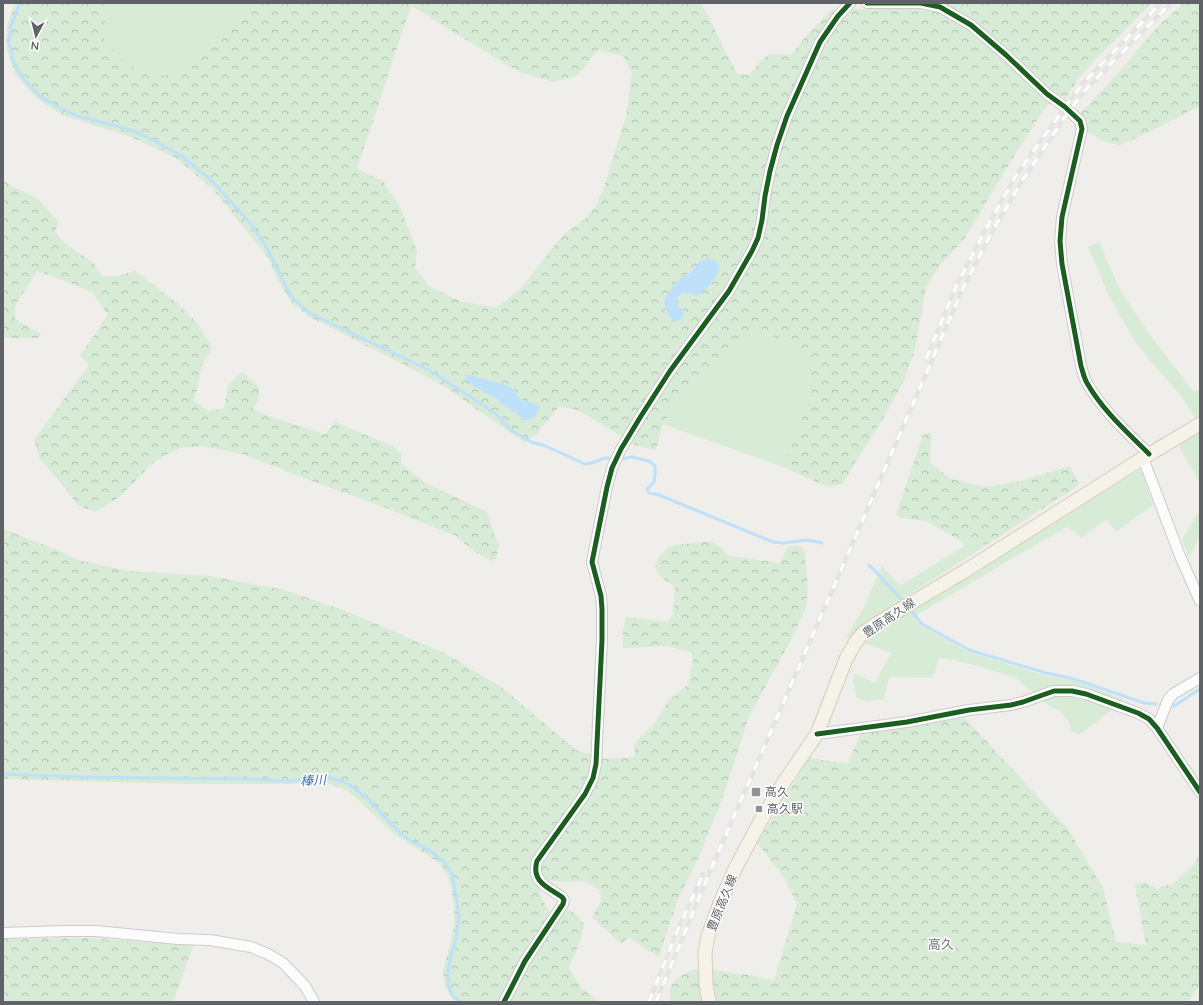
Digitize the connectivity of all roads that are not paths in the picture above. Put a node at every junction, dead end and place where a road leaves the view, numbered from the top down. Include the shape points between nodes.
1 (850, 3) edge
2 (868, 3) edge
3 (1200, 424) edge
4 (1146, 456) junction
5 (1200, 601) edge
6 (1200, 678) edge
7 (1157, 728) junction
8 (816, 734) junction
9 (1200, 792) edge
10 (3, 933) edge
11 (314, 1002) edge
12 (504, 1002) edge
13 (709, 1002) edge

1 - 12 street via 820,42 787,116 773,158 758,238 752,251 729,290 640,416 614,465 592,562 602,609 596,764 593,778 585,794 534,868 541,883 564,900 525,961
2 - 4 street via 921,3 940,7 971,25 1080,121 1082,129 1062,217 1060,241 1081,366 1086,382 1096,398
3 - 4 main road, 豊原高久線
4 - 5 street via 1180,556
4 - 8 main road, 豊原高久線 via 863,633 846,659
6 - 7 street via 1173,694
7 - 8 street via 1138,714 1086,694 1054,691 1011,705
7 - 9 street
8 - 13 main road, 豊原高久線 via 761,820 736,867 717,911 705,954
10 - 11 street via 96,931 210,940 251,947 282,963 305,986

